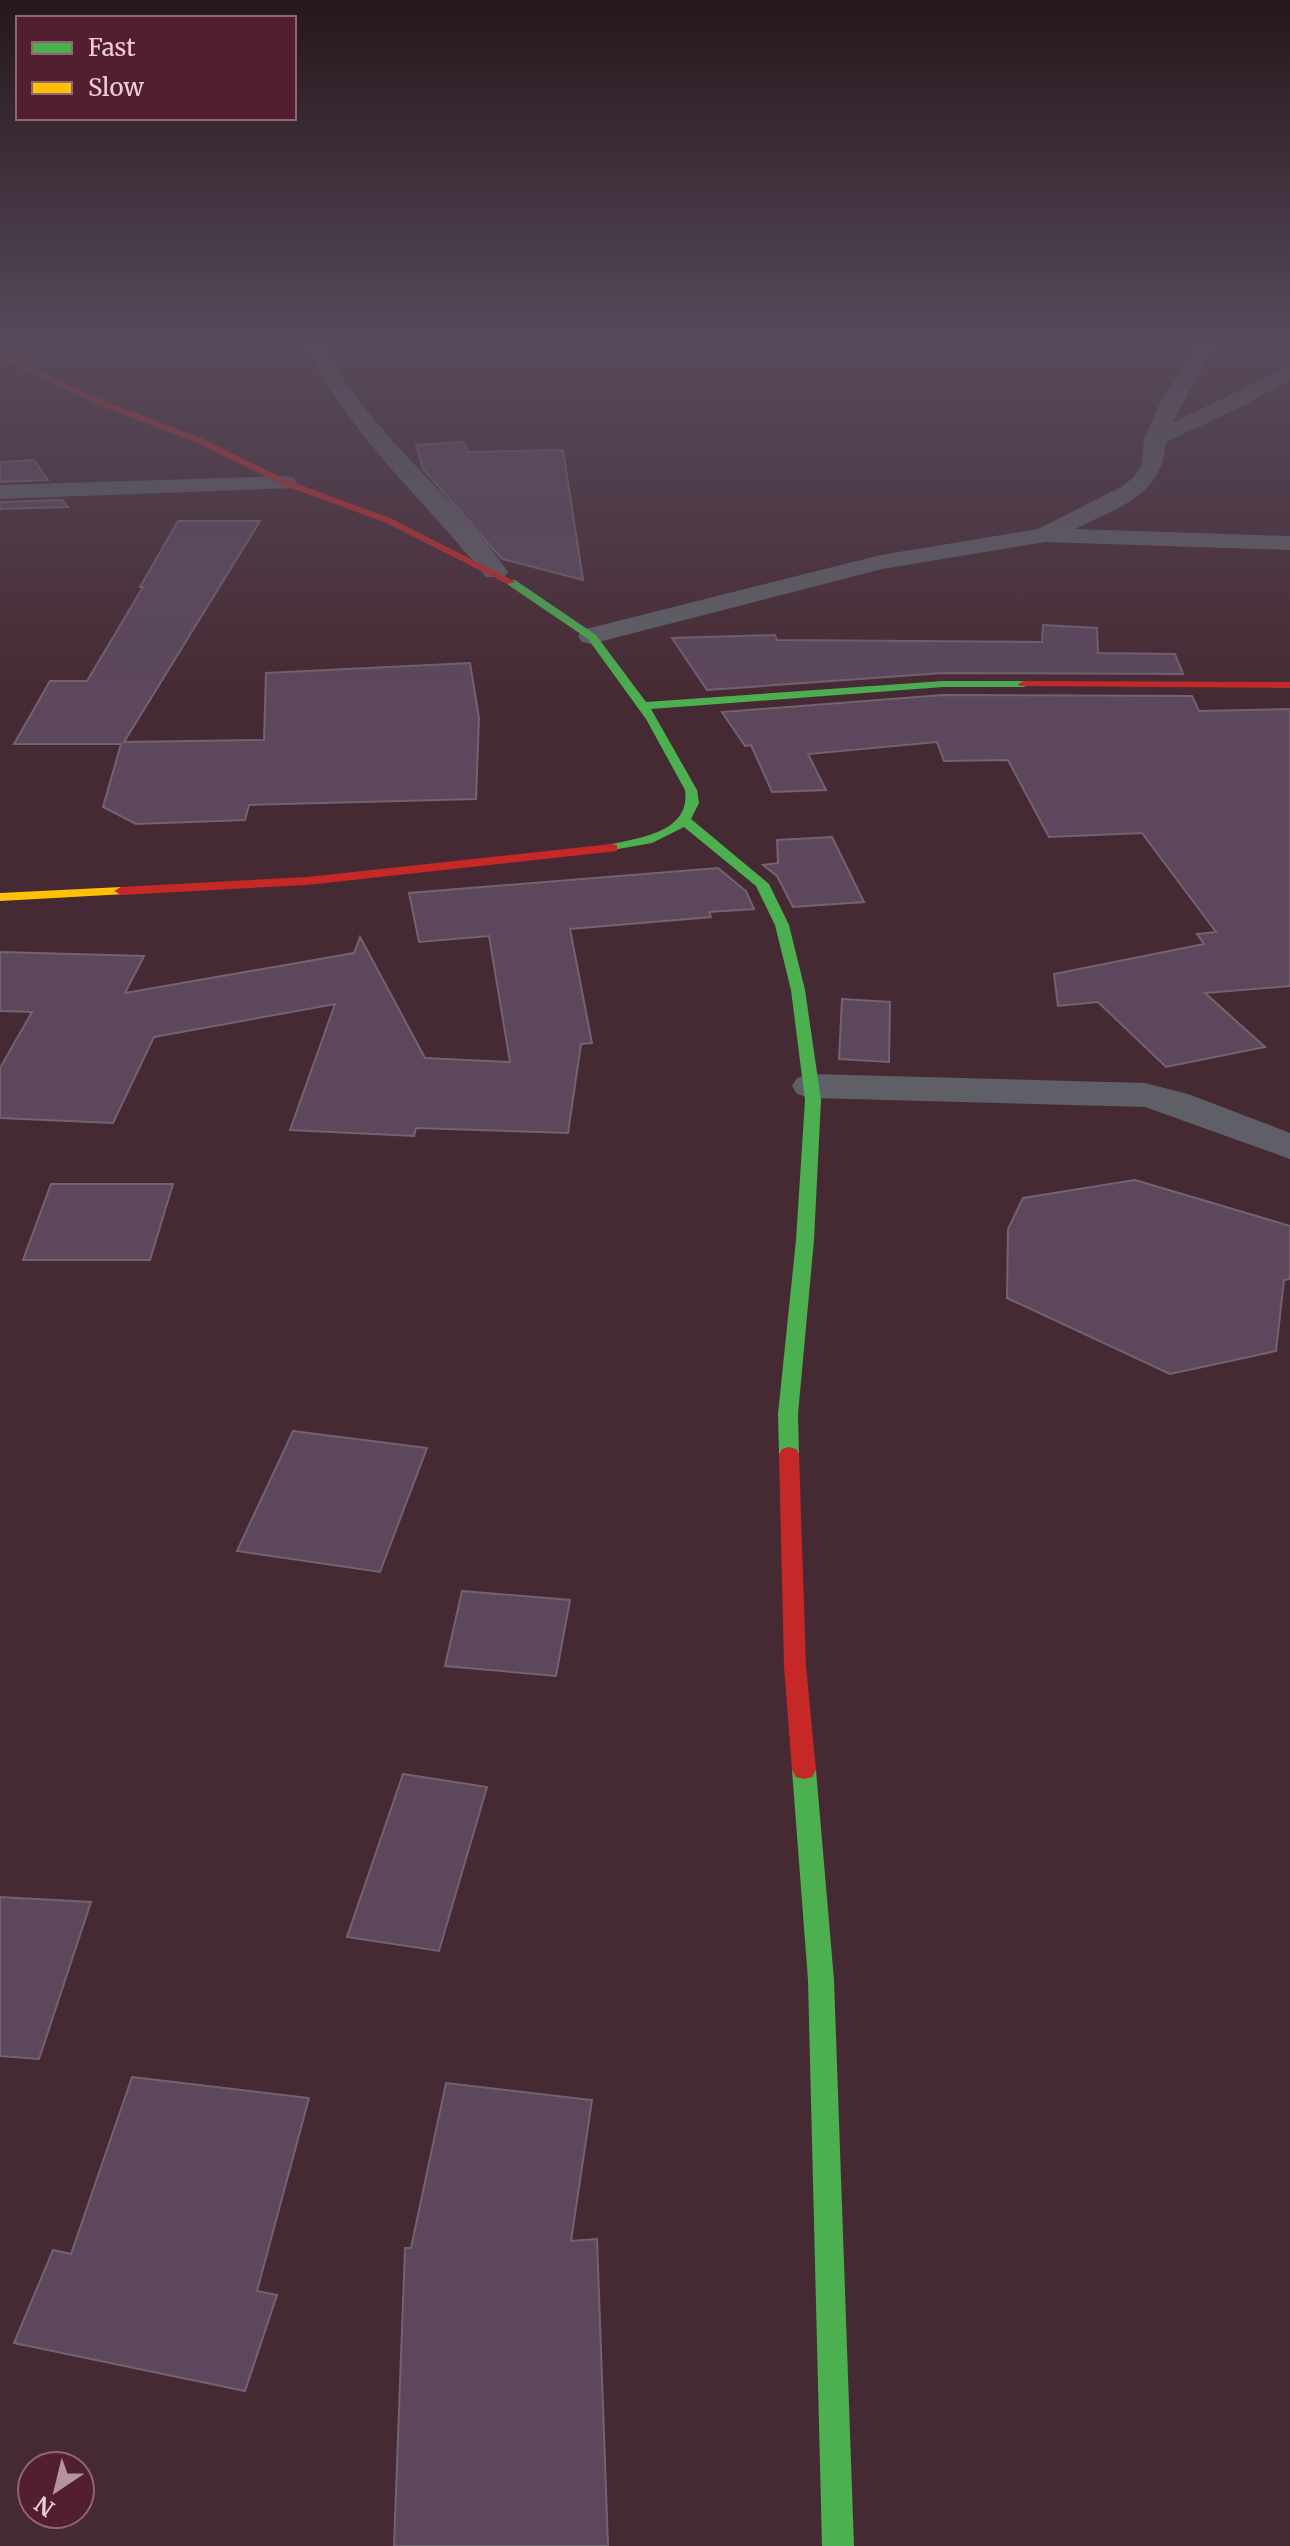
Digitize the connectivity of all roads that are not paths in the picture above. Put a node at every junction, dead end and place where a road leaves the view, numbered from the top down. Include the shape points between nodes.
1 (239, 460) edge
2 (396, 460) edge
3 (1153, 460) edge
4 (286, 483) junction
5 (0, 492) edge
6 (1044, 535) junction
7 (1290, 543) edge
8 (495, 572) junction
9 (591, 636) junction
10 (1290, 685) edge
11 (644, 706) junction
12 (685, 821) junction
13 (0, 897) edge
14 (811, 1086) junction
15 (1290, 1147) edge
16 (838, 2546) edge

1 - 4 street
2 - 8 street
3 - 6 street via 1143,481 1129,492
4 - 5 street
4 - 8 street via 387,520
6 - 7 street
6 - 9 street via 881,562
8 - 9 street
9 - 11 street
10 - 11 street via 943,684
11 - 12 street via 690,785 694,801
12 - 13 street via 643,843 565,855 307,881
12 - 14 street via 762,884 782,925 798,990
14 - 15 street via 1145,1095
14 - 16 street via 805,1240 788,1414 795,1666 821,1980

